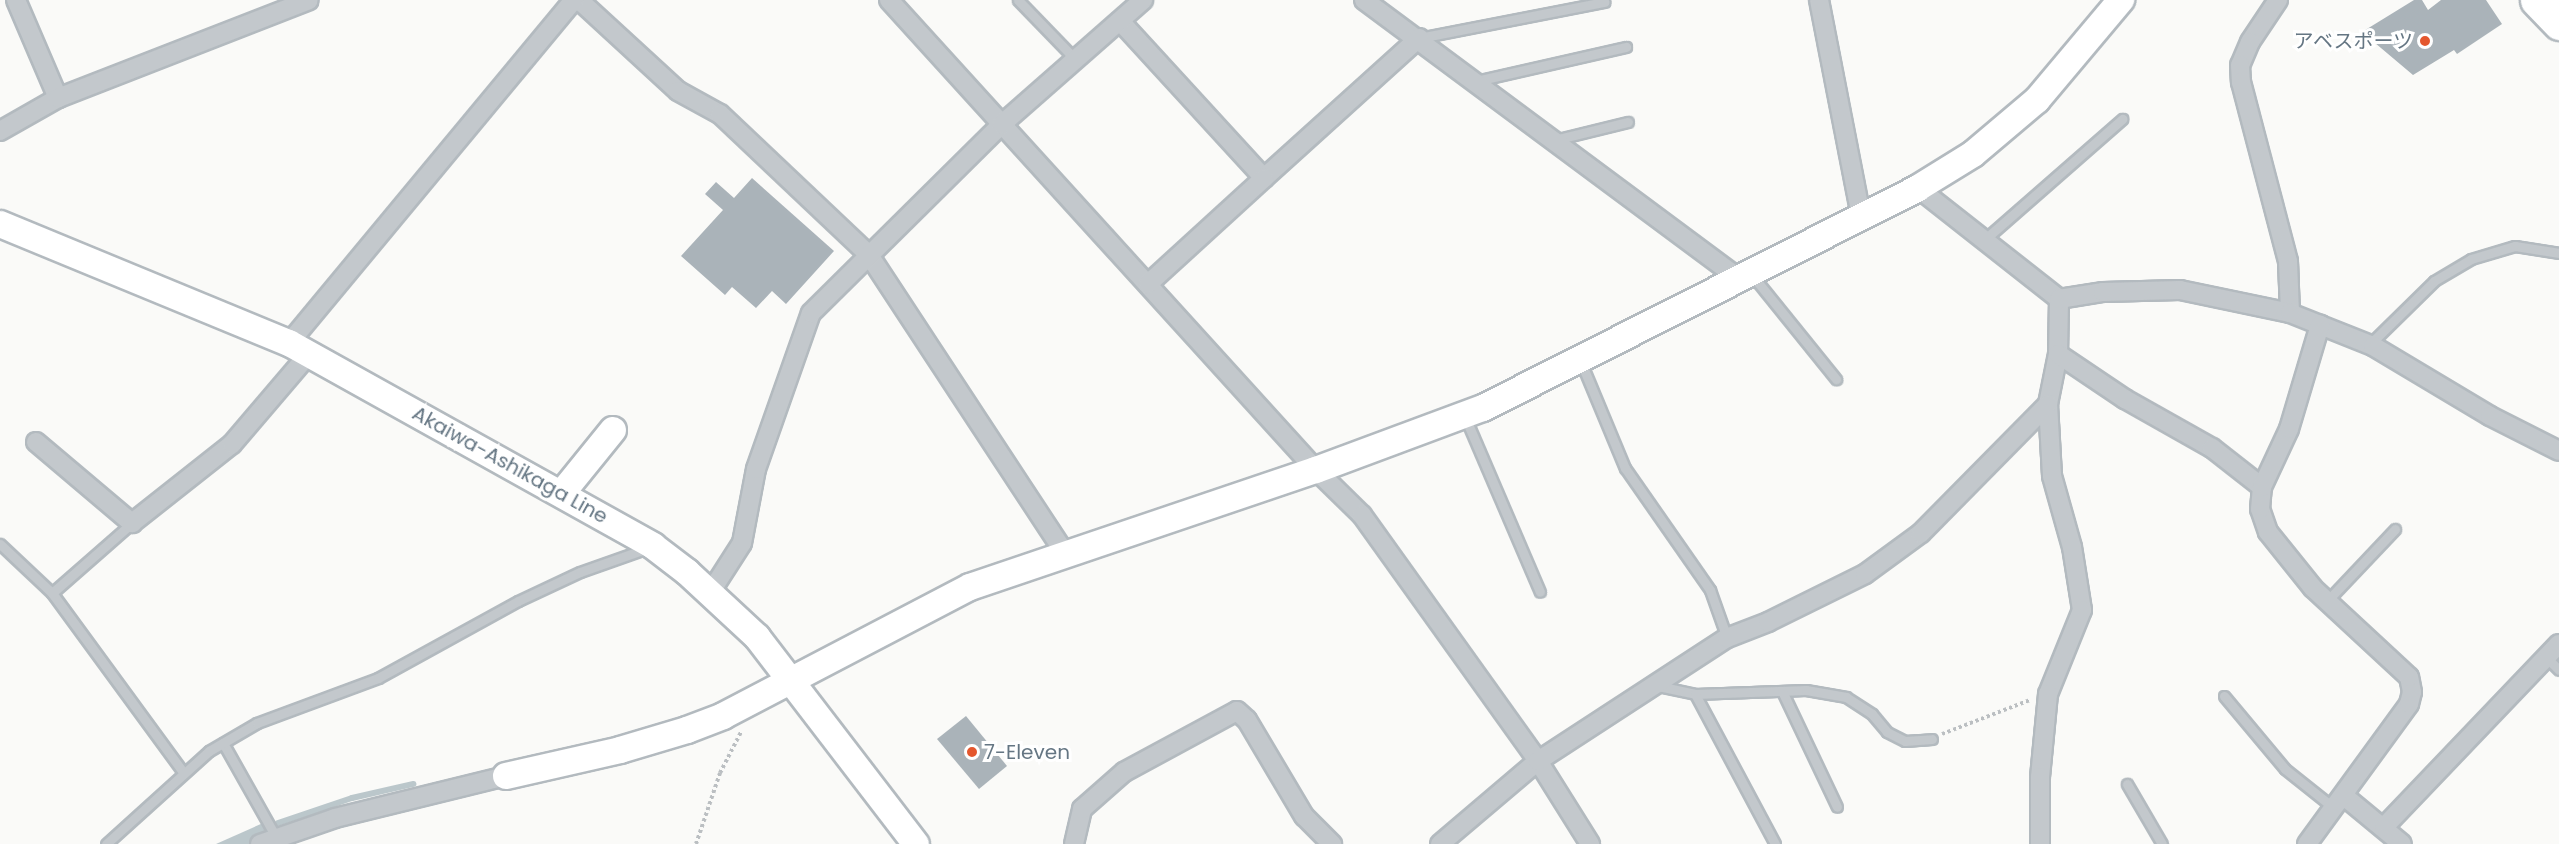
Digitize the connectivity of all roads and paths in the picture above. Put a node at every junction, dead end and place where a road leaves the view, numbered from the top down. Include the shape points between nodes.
1 (16, 0) edge
2 (309, 0) edge
3 (574, 0) edge
4 (579, 0) edge
5 (889, 0) edge
6 (1018, 0) edge
7 (1143, 0) edge
8 (1364, 0) edge
9 (1819, 0) edge
10 (2121, 0) edge
11 (2278, 0) edge
12 (2537, 0) edge
13 (1605, 2) dead end
14 (1120, 21) junction
15 (2559, 23) edge
16 (1419, 39) junction
17 (1626, 47) dead end
18 (1076, 60) junction
19 (1476, 81) junction
20 (58, 98) junction
21 (2121, 119) dead end
22 (1628, 122) dead end
23 (1002, 124) junction
24 (0, 131) edge
25 (1554, 140) junction
26 (1264, 178) junction
27 (1918, 188) junction
28 (1861, 217) junction
29 (0, 224) edge
30 (1984, 240) junction
31 (2559, 253) edge
32 (869, 255) junction
33 (1745, 276) junction
34 (1148, 284) junction
35 (2059, 299) junction
36 (2290, 313) junction
37 (2320, 324) junction
38 (2370, 344) junction
39 (299, 349) junction
40 (2058, 354) junction
41 (1580, 360) junction
42 (1836, 379) dead end
43 (2048, 404) junction
44 (1464, 415) junction
45 (613, 430) dead end
46 (36, 442) dead end
47 (2559, 451) edge
48 (1316, 470) junction
49 (2262, 487) junction
50 (562, 493) junction
51 (132, 523) junction
52 (2395, 529) dead end
53 (0, 544) edge
54 (653, 546) junction
55 (1065, 555) junction
56 (1540, 592) dead end
57 (52, 593) junction
58 (710, 593) junction
59 (2327, 601) junction
60 (1727, 638) junction
61 (2555, 657) edge
62 (791, 678) junction
63 (1658, 686) junction
64 (1782, 691) junction
65 (1695, 694) junction
66 (2048, 694) junction
67 (2224, 696) dead end
68 (744, 705) junction
69 (1932, 739) joint
70 (223, 743) junction
71 (1538, 760) junction
72 (183, 772) junction
73 (506, 776) joint
74 (2127, 784) dead end
75 (2339, 802) junction
76 (1836, 807) dead end
77 (2385, 827) junction
78 (268, 841) edge
79 (1075, 843) edge
80 (106, 844) edge
81 (696, 844) edge
82 (916, 844) edge
83 (1332, 844) edge
84 (1440, 844) edge
85 (1590, 844) edge
86 (1775, 844) edge
87 (2040, 844) edge
88 (2162, 844) edge
89 (2307, 844) edge
90 (2402, 844) edge

1 - 20 street
2 - 20 street
3 - 39 street
4 - 32 street via 678,91 720,114
5 - 23 street
6 - 18 lane
7 - 14 street
8 - 16 street
9 - 28 street
10 - 27 street via 2037,100 1973,154
11 - 36 street via 2240,65 2244,103 2289,261
12 - 15 highway
13 - 16 lane
14 - 18 street
14 - 26 street
16 - 19 street
16 - 26 street
17 - 19 lane
18 - 23 street
19 - 25 street
20 - 24 street
21 - 30 lane
22 - 25 lane
23 - 32 street
23 - 34 street
25 - 33 street
26 - 34 street
27 - 28 street
27 - 30 street
28 - 33 street
29 - 39 street, Akaiwa-Ashikaga Line
30 - 35 street
31 - 38 lane via 2515,246 2471,259 2434,281
32 - 55 street
32 - 58 street via 811,313 756,469 742,543
33 - 41 street
33 - 42 lane
34 - 48 street
35 - 36 street via 2103,292 2180,290
35 - 40 street
36 - 37 street
37 - 38 street
37 - 49 street via 2289,429
38 - 47 street via 2490,416
39 - 50 street, Akaiwa-Ashikaga Line
39 - 51 street via 232,444
40 - 43 street
40 - 49 street via 2125,399 2212,448
41 - 44 street
41 - 60 lane via 1625,468 1710,590
43 - 60 street via 1912,540 1865,574
43 - 66 street via 2052,476 2072,547 2082,610
44 - 48 street
44 - 56 lane
45 - 50 street
46 - 51 street
48 - 55 street
48 - 71 street via 1362,515
49 - 59 street via 2260,508 2268,532
50 - 54 street, Akaiwa-Ashikaga Line
51 - 57 lane
52 - 59 lane
53 - 57 lane
54 - 58 street, Akaiwa-Ashikaga Line
54 - 70 lane via 549,586 378,678 312,699
55 - 62 street via 970,587
57 - 72 lane
58 - 62 street, Akaiwa-Ashikaga Line
59 - 75 street via 2409,677 2412,692 2409,704
60 - 63 street
61 - 77 street
62 - 68 street
62 - 82 street, Akaiwa-Ashikaga Line
63 - 65 lane
63 - 71 street
64 - 65 lane
64 - 69 lane via 1806,690 1846,697 1872,714 1887,732 1905,741
64 - 76 lane
65 - 86 lane
66 - 69 path via 1982,716
66 - 87 street via 2040,777
67 - 75 lane via 2285,769
68 - 73 street via 652,741
68 - 81 path via 744,726 720,773
70 - 72 lane
70 - 78 lane
71 - 84 street
71 - 85 street
72 - 80 lane
73 - 78 street via 335,818
74 - 88 lane
75 - 77 street
75 - 89 street
77 - 90 street
79 - 83 street via 1082,809 1124,772 1237,711 1247,720 1304,816

